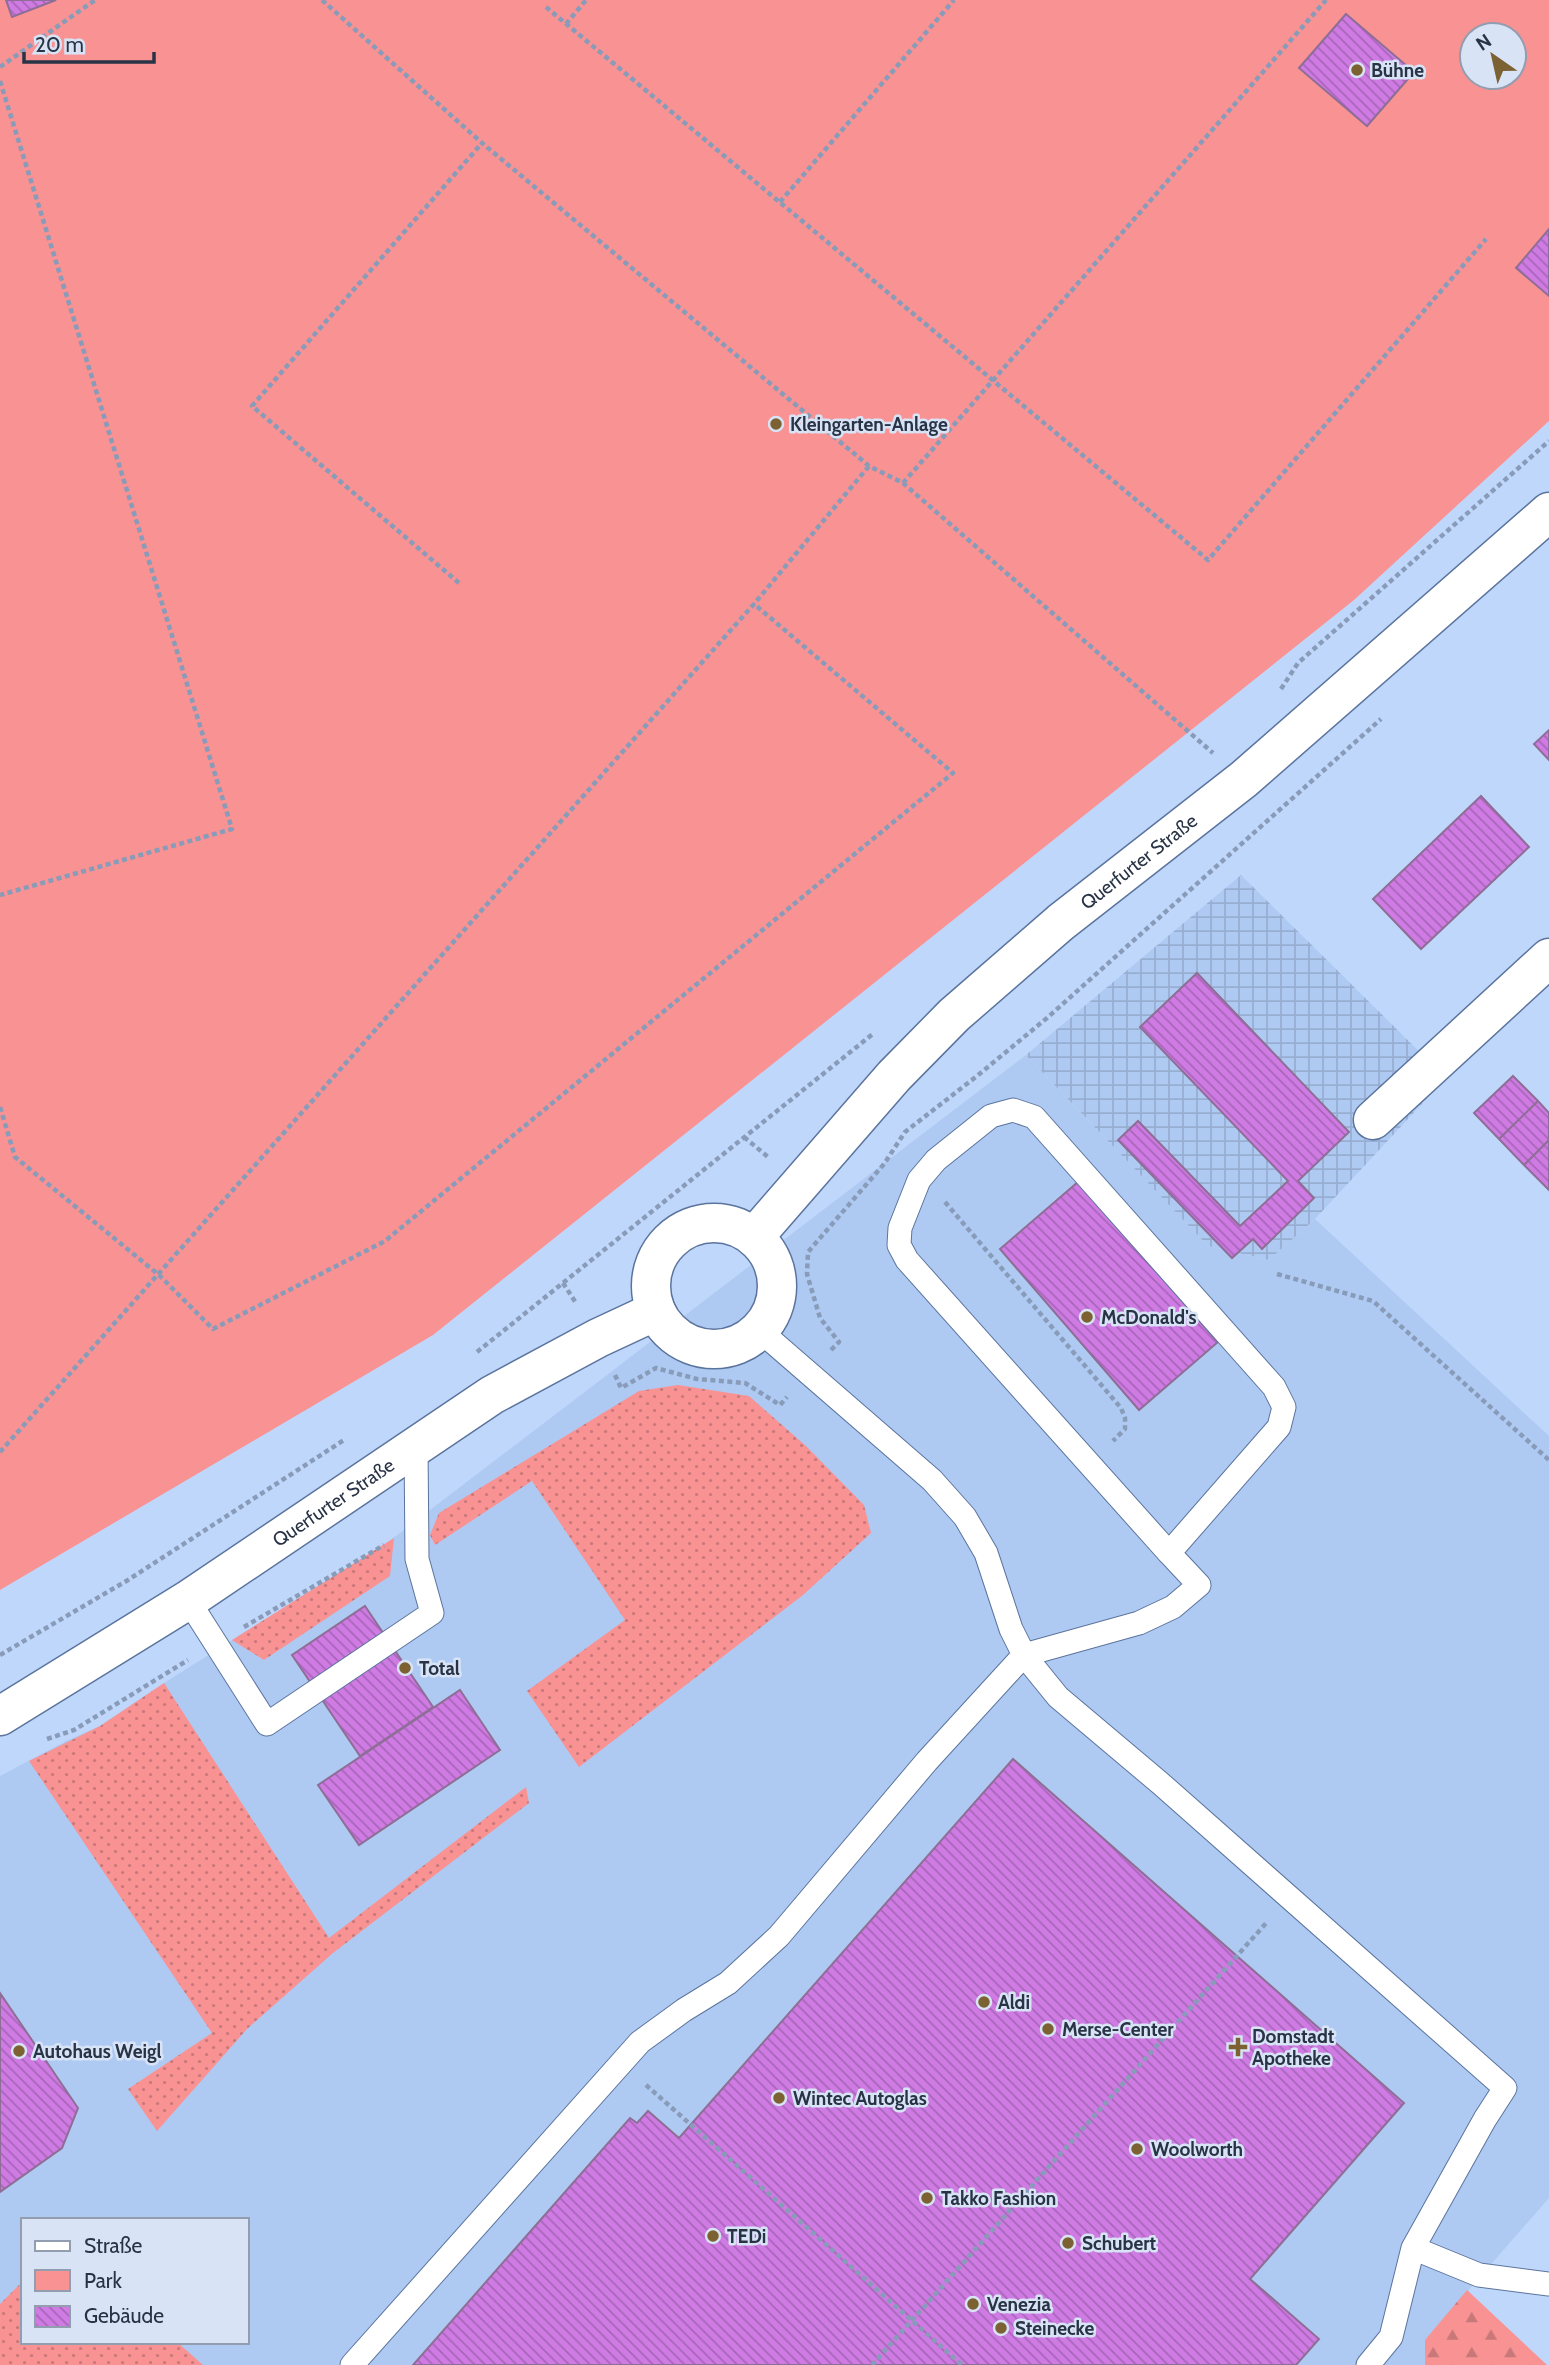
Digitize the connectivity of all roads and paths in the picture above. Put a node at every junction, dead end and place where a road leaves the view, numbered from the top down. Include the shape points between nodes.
1 (95, 0) edge
2 (322, 0) edge
3 (586, 0) edge
4 (954, 0) edge
5 (1326, 0) edge
6 (546, 7) dead end
7 (566, 24) junction
8 (0, 67) edge
9 (0, 81) edge
10 (482, 143) junction
11 (780, 202) junction
12 (1486, 239) dead end
13 (992, 380) junction
14 (1549, 441) edge
15 (869, 466) junction
16 (902, 482) junction
17 (1549, 512) edge
18 (459, 583) dead end
19 (754, 604) junction
20 (1277, 694) dead end
21 (1388, 713) dead end
22 (1244, 779) junction
23 (0, 895) edge
24 (1541, 979) edge
25 (884, 1025) dead end
26 (0, 1107) edge
27 (1373, 1121) dead end
28 (884, 1164) junction
29 (919, 1180) junction
30 (754, 1237) junction
31 (1277, 1274) dead end
32 (159, 1276) junction
33 (563, 1283) junction
34 (656, 1311) junction
35 (759, 1330) junction
36 (598, 1338) junction
37 (476, 1353) dead end
38 (810, 1373) junction
39 (355, 1433) dead end
40 (416, 1445) junction
41 (0, 1452) edge
42 (1549, 1460) edge
43 (1090, 1464) junction
44 (1169, 1553) junction
45 (188, 1600) junction
46 (0, 1655) edge
47 (1024, 1655) junction
48 (5, 1711) edge
49 (1289, 1897) junction
50 (621, 2064) junction
51 (1413, 2248) junction
52 (1549, 2284) edge
53 (912, 2321) junction
54 (352, 2365) edge
55 (872, 2365) edge
56 (962, 2365) edge
57 (1368, 2365) edge

1 - 8 path
2 - 10 path
3 - 7 path
4 - 11 path
5 - 13 path
6 - 7 path
7 - 11 path
9 - 23 path via 232,829
10 - 15 path
10 - 18 path via 252,406
11 - 13 path
12 - 13 path via 1208,560
13 - 16 path
14 - 20 path via 1298,663
15 - 16 path
15 - 19 path
16 - 22 path
17 - 22 main road, Querfurter Straße
19 - 32 path
19 - 32 path via 953,773 385,1241 213,1329
21 - 28 path via 1047,1018 905,1132
22 - 30 main road, Querfurter Straße via 1061,922 954,1015 894,1076
24 - 27 main road
25 - 33 path
26 - 32 path via 15,1157
28 - 29 path
28 - 38 path via 808,1252 807,1274 820,1318 839,1342
29 - 43 lane via 900,1228 899,1245 907,1260
29 - 43 path via 934,1189 1121,1408 1125,1430
29 - 44 lane via 936,1160 991,1116 1013,1110 1034,1116 1274,1387 1284,1407 1279,1427
30 - 34 main road via 725,1223 703,1223 670,1241 652,1274
30 - 35 main road via 774,1263 778,1284 775,1306
31 - 42 path via 1373,1301
32 - 41 path
33 - 36 path
33 - 37 path
34 - 35 main road via 685,1343 706,1349 728,1348
34 - 36 main road, Querfurter Straße
35 - 38 lane
36 - 38 path via 621,1388 656,1368 697,1379 745,1383 780,1405
36 - 40 main road, Querfurter Straße via 492,1395
38 - 47 lane via 932,1480 965,1517 986,1553
39 - 46 path via 128,1580
40 - 45 main road, Querfurter Straße
40 - 45 lane via 417,1559 432,1613 410,1628 267,1724
43 - 44 lane
44 - 47 lane via 1199,1585 1173,1607 1139,1623
45 - 48 main road, Querfurter Straße
47 - 49 lane via 1058,1697
47 - 50 lane via 779,1936 728,1983 640,2042
49 - 51 lane via 1505,2088
49 - 53 path
50 - 53 path
50 - 54 lane
51 - 52 lane via 1479,2275
51 - 57 lane via 1391,2337
53 - 55 path
53 - 56 path

